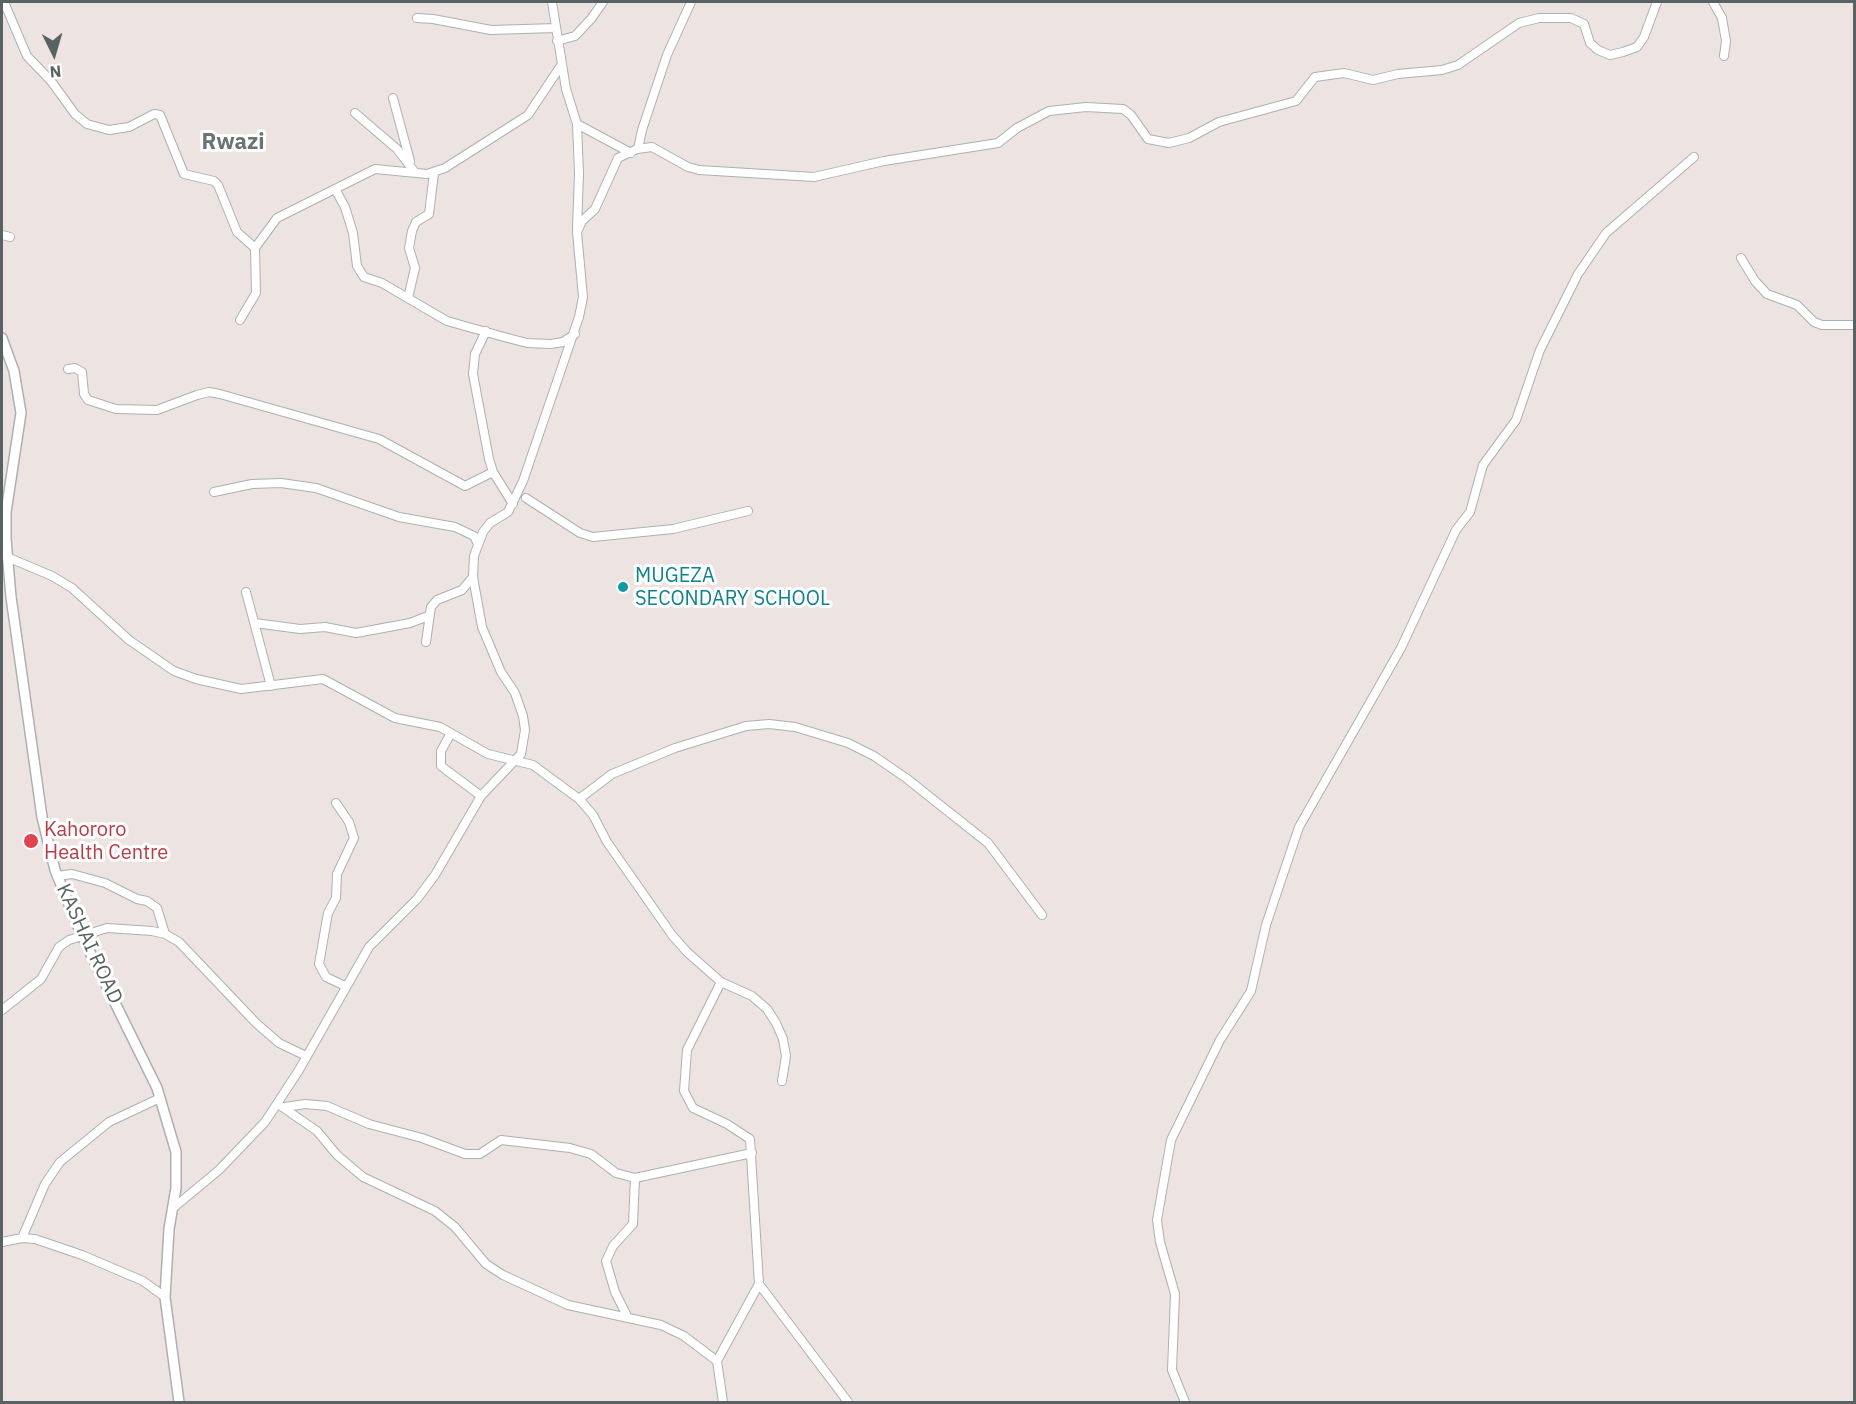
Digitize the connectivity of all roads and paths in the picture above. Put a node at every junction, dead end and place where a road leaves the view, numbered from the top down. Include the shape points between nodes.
1 (4, 2) edge
2 (552, 2) edge
3 (603, 2) edge
4 (691, 2) edge
5 (1657, 2) edge
6 (1713, 2) edge
7 (417, 18) dead end
8 (556, 28) junction
9 (557, 41) junction
10 (1724, 56) dead end
11 (562, 64) junction
12 (393, 98) dead end
13 (355, 112) dead end
14 (577, 124) junction
15 (635, 151) junction
16 (1694, 157) dead end
17 (410, 163) junction
18 (414, 171) junction
19 (434, 173) junction
20 (336, 189) junction
21 (577, 232) junction
22 (255, 248) junction
23 (1741, 258) dead end
24 (408, 298) junction
25 (240, 320) dead end
26 (1854, 325) edge
27 (486, 331) junction
28 (574, 334) junction
29 (2, 338) edge
30 (68, 369) dead end
31 (493, 472) junction
32 (214, 492) dead end
33 (526, 498) dead end
34 (513, 504) junction
35 (748, 511) dead end
36 (478, 544) junction
37 (7, 557) junction
38 (473, 576) junction
39 (246, 592) dead end
40 (428, 616) junction
41 (255, 622) junction
42 (426, 642) dead end
43 (270, 686) junction
44 (451, 733) junction
45 (516, 761) junction
46 (481, 796) junction
47 (579, 799) junction
48 (336, 803) dead end
49 (57, 876) junction
50 (1041, 915) dead end
51 (81, 934) junction
52 (165, 934) junction
53 (721, 981) junction
54 (345, 986) junction
55 (2, 1010) edge
56 (306, 1056) junction
57 (782, 1082) dead end
58 (160, 1098) junction
59 (281, 1106) junction
60 (752, 1153) junction
61 (635, 1178) junction
62 (172, 1209) junction
63 (22, 1238) junction
64 (2, 1242) edge
65 (759, 1284) junction
66 (165, 1297) junction
67 (628, 1318) junction
68 (717, 1361) junction
69 (179, 1402) edge
70 (723, 1402) edge
71 (848, 1402) edge
72 (1185, 1402) edge

1 - 22 street via 27,56 75,114 87,124 109,130 160,115 184,174 218,185 237,232
2 - 8 street
3 - 9 street via 575,36
4 - 15 street via 667,55
5 - 15 street via 1644,37 1637,47 1623,52 1610,55 1598,50 1590,43 1584,24 1571,18 1539,18 1519,23 1458,65 1373,80 1344,73 1315,77 1296,100 1219,122 1189,138 1169,143 1148,139 1123,109 1086,107 1049,111 998,143 884,161 814,177 699,170 652,147
6 - 10 street via 1722,18
7 - 8 street via 491,30
8 - 9 street
9 - 11 street
11 - 14 street
11 - 19 street via 528,115
12 - 17 street
13 - 17 street
14 - 15 street
14 - 21 street
15 - 21 street via 618,158 595,209
16 - 72 street via 1606,233 1578,274 1540,350 1516,420 1483,465 1470,512 1456,530 1401,648 1299,827 1266,925 1251,991 1220,1040 1171,1140 1156,1220 1175,1294 1172,1370
17 - 18 street
18 - 19 street
18 - 20 street via 375,169
19 - 24 street via 429,214 416,222 410,240 415,268
20 - 22 street via 277,218
20 - 24 street via 350,221 359,272
21 - 28 street via 583,297
22 - 25 street via 256,293
23 - 26 street via 1767,294 1797,305 1822,325
24 - 27 street via 447,321
27 - 28 street via 538,344 563,342
27 - 31 street via 475,354 473,374
28 - 34 street
29 - 37 street, KASHAI ROAD via 14,370 21,413 6,513
30 - 31 street via 82,372 88,400 116,409 157,410 209,392 371,436 465,486
31 - 34 street
32 - 36 street via 252,484 316,488 399,517 455,526 474,536
33 - 35 street via 580,533 594,537 687,527
34 - 36 street via 490,523
36 - 38 street
37 - 43 street via 72,588 129,640 174,671 237,688
37 - 49 street, KASHAI ROAD via 33,763
38 - 40 street via 462,590 437,600
38 - 45 street via 482,627 523,716 523,745
39 - 41 street
40 - 41 street via 356,633
40 - 42 street
41 - 43 street
43 - 44 street via 323,679 395,718
44 - 45 street via 488,753
44 - 46 street via 441,751 441,766
45 - 46 street
45 - 47 street via 540,769
46 - 54 street via 435,875 369,947
47 - 50 street via 612,774 675,748 746,726 795,727 848,743 906,778 988,843
47 - 53 street via 672,935
48 - 54 street via 354,838 337,874 336,898 328,913 319,964 326,977
49 - 51 street, KASHAI ROAD
49 - 52 street via 83,877 147,901 157,908
51 - 52 street via 107,928
51 - 55 street via 59,947 41,979
51 - 58 street, KASHAI ROAD
52 - 56 street via 199,961 217,985 279,1043
53 - 57 street via 752,996 776,1023 786,1056
53 - 60 street via 687,1050 684,1090 693,1108 750,1139
54 - 56 street
56 - 59 street
58 - 62 street, KASHAI ROAD via 176,1152
58 - 63 street via 109,1122 60,1162 45,1184
59 - 61 street via 327,1106 369,1124 465,1154 480,1154 501,1140 570,1148 591,1154 616,1173
59 - 62 street via 219,1170
59 - 67 street via 317,1131 363,1178 435,1211 455,1227 486,1264 503,1275 568,1305
60 - 61 street
60 - 65 street
61 - 67 street via 633,1224 613,1246 606,1261
62 - 66 street, KASHAI ROAD
63 - 64 street
63 - 66 street via 82,1255 143,1281
65 - 68 street
65 - 71 street
66 - 69 street, KASHAI ROAD
67 - 68 street via 661,1325 684,1336
68 - 70 street

